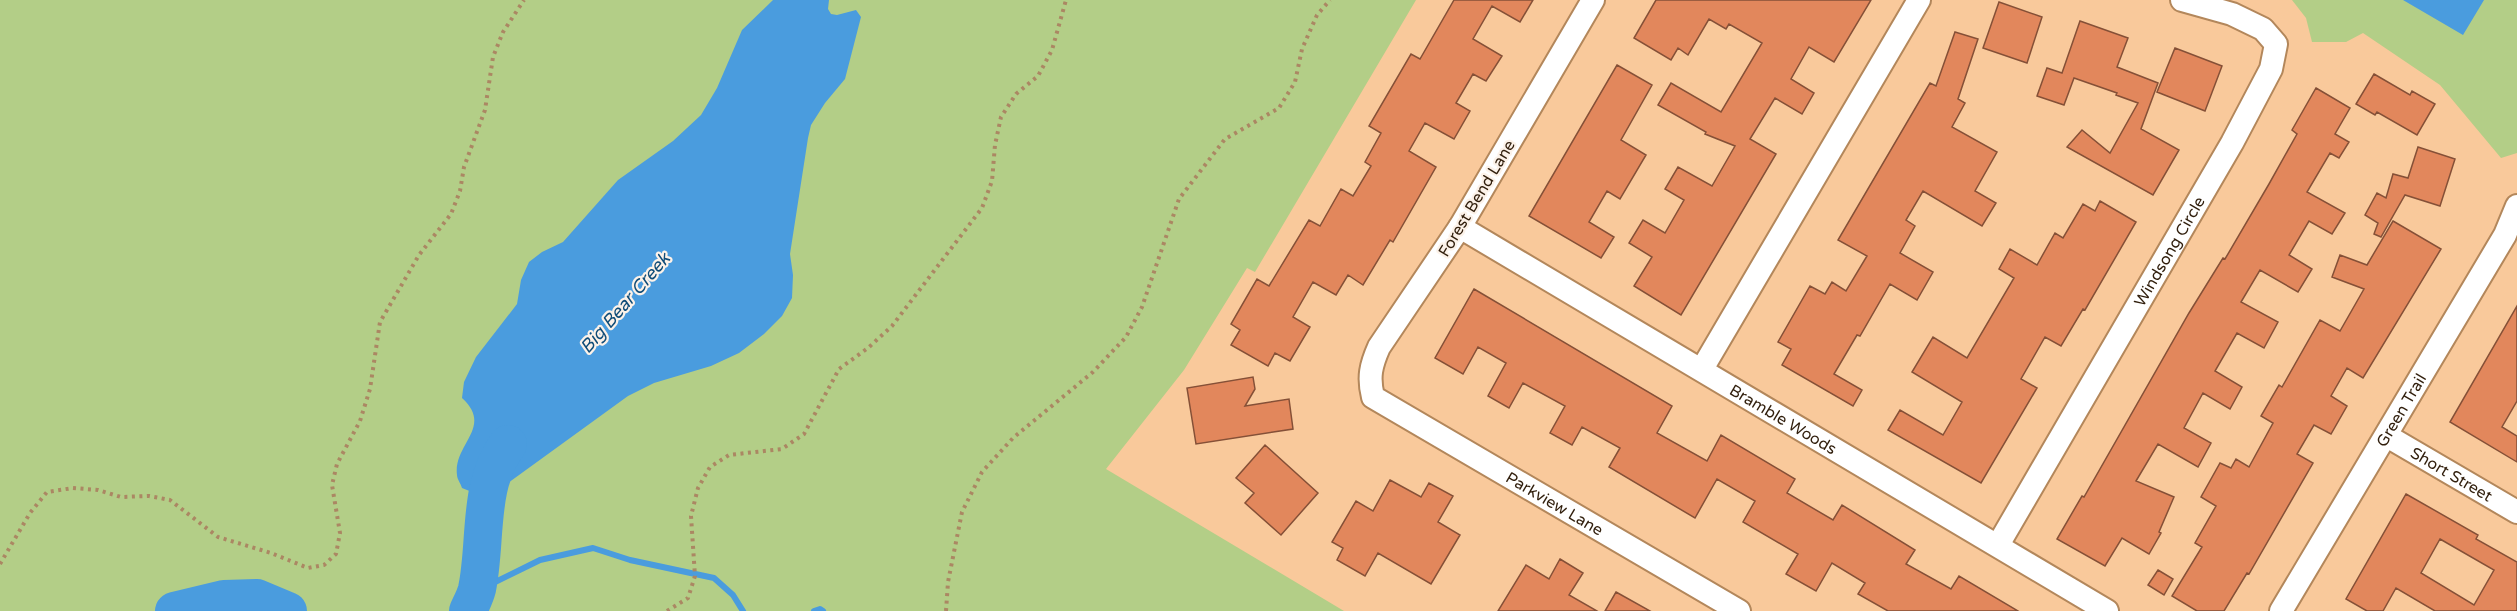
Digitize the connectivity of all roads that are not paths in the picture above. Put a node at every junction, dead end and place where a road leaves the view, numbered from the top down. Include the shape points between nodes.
1 (1593, 0) edge
2 (1919, 0) edge
3 (2182, 0) edge
4 (2517, 206) edge
5 (1460, 227) junction
6 (1702, 369) junction
7 (1373, 397) joint
8 (2387, 436) junction
9 (2517, 512) edge
10 (1998, 545) junction
11 (1739, 611) edge
12 (2107, 611) edge
13 (2281, 611) edge

1 - 5 street, Forest Bend Lane
2 - 6 street
3 - 10 street, Windsong Circle via 2232,14 2263,29 2276,44 2271,69
4 - 8 street, Green Trail via 2505,235
5 - 6 street, Bramble Woods
5 - 7 street, Forest Bend Lane via 1379,347 1368,379
6 - 10 street, Bramble Woods
7 - 11 street, Parkview Lane
8 - 9 street, Short Street
8 - 13 street, Green Trail
10 - 12 street, Bramble Woods

